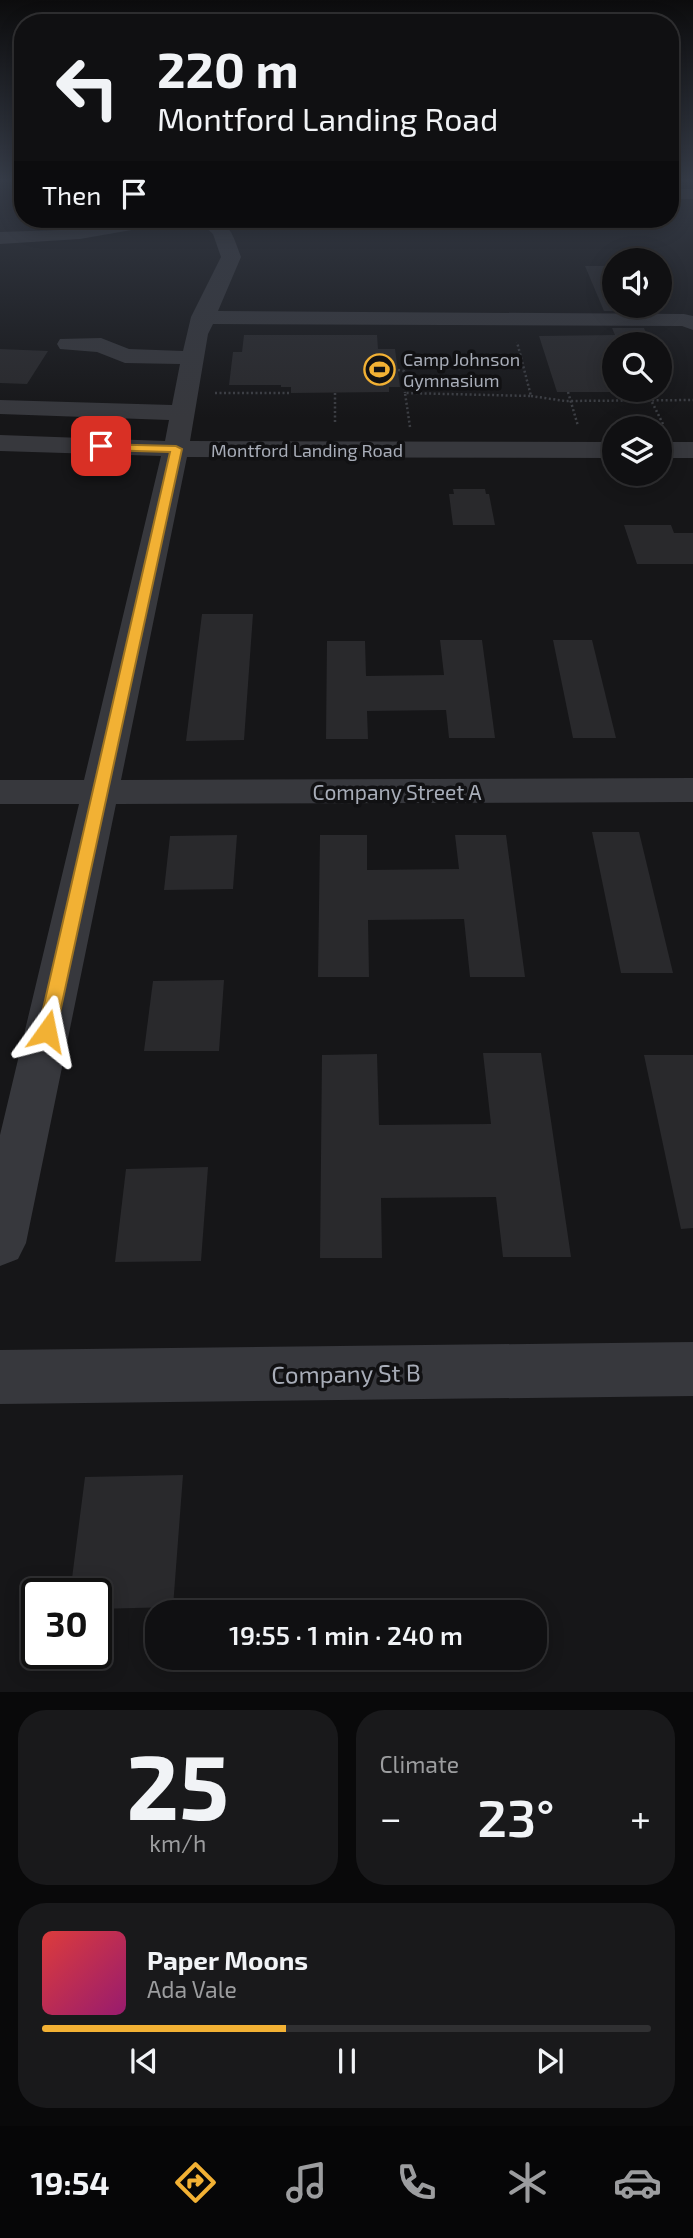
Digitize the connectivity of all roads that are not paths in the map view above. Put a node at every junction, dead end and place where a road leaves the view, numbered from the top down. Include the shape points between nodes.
1 (230, 260) edge
2 (202, 317) junction
3 (693, 323) edge
4 (68, 344) dead end
5 (192, 358) junction
6 (0, 407) edge
7 (182, 419) junction
8 (0, 443) edge
9 (602, 450) edge
10 (693, 790) edge
11 (0, 792) edge
12 (100, 793) junction
13 (0, 1243) edge
14 (693, 1369) edge
15 (0, 1377) edge

1 - 2 street
2 - 3 street
2 - 5 street
4 - 5 street via 102,345 125,356
5 - 7 street
6 - 7 street
7 - 8 street, Montford Landing Road
7 - 9 street, Montford Landing Road via 412,450
7 - 12 street
10 - 12 street, Company Street A
11 - 12 street, Company Street A
12 - 13 street
14 - 15 street, Company St B

